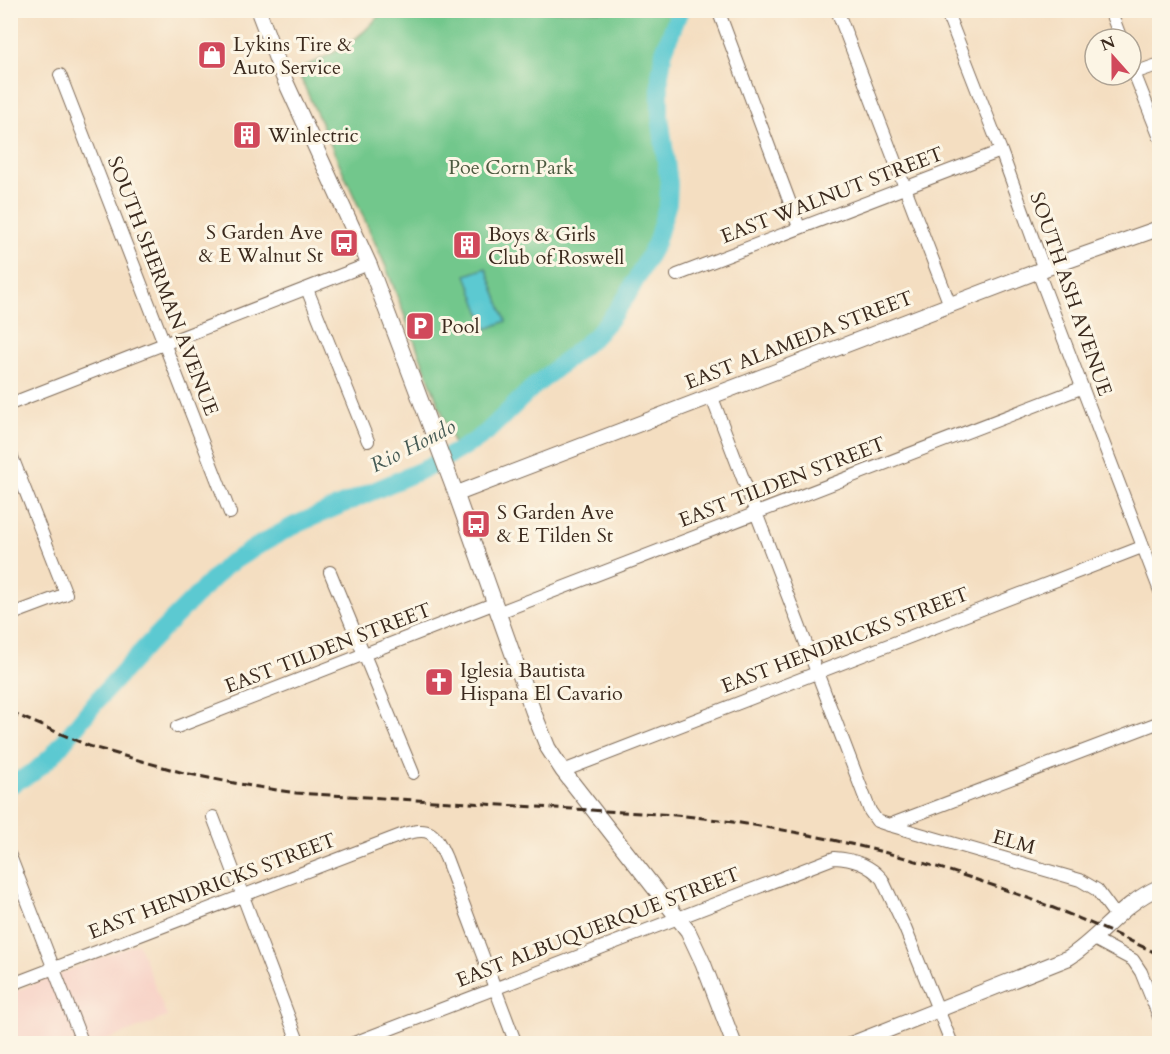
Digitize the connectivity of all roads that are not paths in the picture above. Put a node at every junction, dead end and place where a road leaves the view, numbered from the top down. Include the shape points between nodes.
1 (258, 10) edge
2 (718, 10) edge
3 (837, 10) edge
4 (946, 10) edge
5 (1110, 10) edge
6 (1116, 27) edge
7 (1160, 64) edge
8 (1143, 67) edge
9 (60, 75) dead end
10 (1140, 87) edge
11 (1160, 138) edge
12 (1001, 151) junction
13 (905, 189) junction
14 (799, 227) junction
15 (1160, 228) edge
16 (369, 264) junction
17 (1041, 270) junction
18 (676, 275) dead end
19 (307, 289) junction
20 (950, 305) junction
21 (165, 343) junction
22 (1081, 388) junction
23 (711, 395) junction
24 (10, 404) edge
25 (368, 441) dead end
26 (10, 452) edge
27 (456, 494) junction
28 (230, 513) dead end
29 (756, 513) junction
30 (1142, 547) junction
31 (1155, 566) edge
32 (330, 572) dead end
33 (1160, 591) edge
34 (495, 609) junction
35 (10, 615) edge
36 (365, 654) junction
37 (818, 672) junction
38 (1160, 722) edge
39 (177, 728) dead end
40 (563, 771) junction
41 (413, 773) dead end
42 (213, 817) dead end
43 (889, 825) junction
44 (10, 856) edge
45 (1160, 887) edge
46 (243, 895) junction
47 (1116, 916) junction
48 (679, 918) junction
49 (1092, 938) junction
50 (54, 968) junction
51 (10, 985) edge
52 (495, 988) junction
53 (939, 1010) junction
54 (1160, 1019) edge
55 (83, 1044) edge
56 (299, 1044) edge
57 (351, 1044) edge
58 (516, 1044) edge
59 (734, 1044) edge
60 (852, 1044) edge
61 (952, 1044) edge

1 - 16 street
2 - 14 street
3 - 13 street
4 - 12 street, SOUTH ASH AVENUE
5 - 6 street
7 - 8 street
9 - 21 street, SOUTH SHERMAN AVENUE
10 - 11 street
12 - 13 street, EAST WALNUT STREET
12 - 17 street, SOUTH ASH AVENUE
13 - 14 street, EAST WALNUT STREET
13 - 20 street
14 - 18 street, EAST WALNUT STREET
15 - 17 street, EAST ALAMEDA STREET
16 - 19 street
16 - 27 street
17 - 20 street, EAST ALAMEDA STREET
17 - 22 street, SOUTH ASH AVENUE via 1040,277
19 - 21 street
19 - 25 street
20 - 23 street, EAST ALAMEDA STREET
21 - 24 street
21 - 28 street, SOUTH SHERMAN AVENUE
22 - 29 street, EAST TILDEN STREET
22 - 30 street, SOUTH ASH AVENUE
23 - 27 street, EAST ALAMEDA STREET
23 - 29 street
26 - 35 street via 66,594
27 - 34 street
29 - 34 street, EAST TILDEN STREET
29 - 37 street
30 - 31 street, SOUTH ASH AVENUE
30 - 37 street, EAST HENDRICKS STREET
31 - 33 street, SOUTH ASH AVENUE
32 - 36 street
34 - 36 street, EAST TILDEN STREET
34 - 40 street via 543,737
36 - 39 street, EAST TILDEN STREET
36 - 41 street
37 - 40 street, EAST HENDRICKS STREET
37 - 43 street via 870,811 878,821
38 - 43 street
40 - 48 street
42 - 46 street
43 - 47 street, ELM via 1080,880 1097,890
44 - 50 street
45 - 47 street
46 - 50 street, EAST HENDRICKS STREET
46 - 52 street, EAST HENDRICKS STREET via 400,835 429,831 446,858
46 - 56 street
47 - 49 street
48 - 52 street, EAST ALBUQUERQUE STREET
48 - 53 street, EAST ALBUQUERQUE STREET via 825,860 842,858 861,863 876,872 888,887
48 - 59 street via 699,952
49 - 53 street via 1068,958
49 - 54 street via 1133,960
50 - 51 street, EAST HENDRICKS STREET
50 - 55 street
52 - 57 street, EAST ALBUQUERQUE STREET
52 - 58 street
53 - 60 street
53 - 61 street

